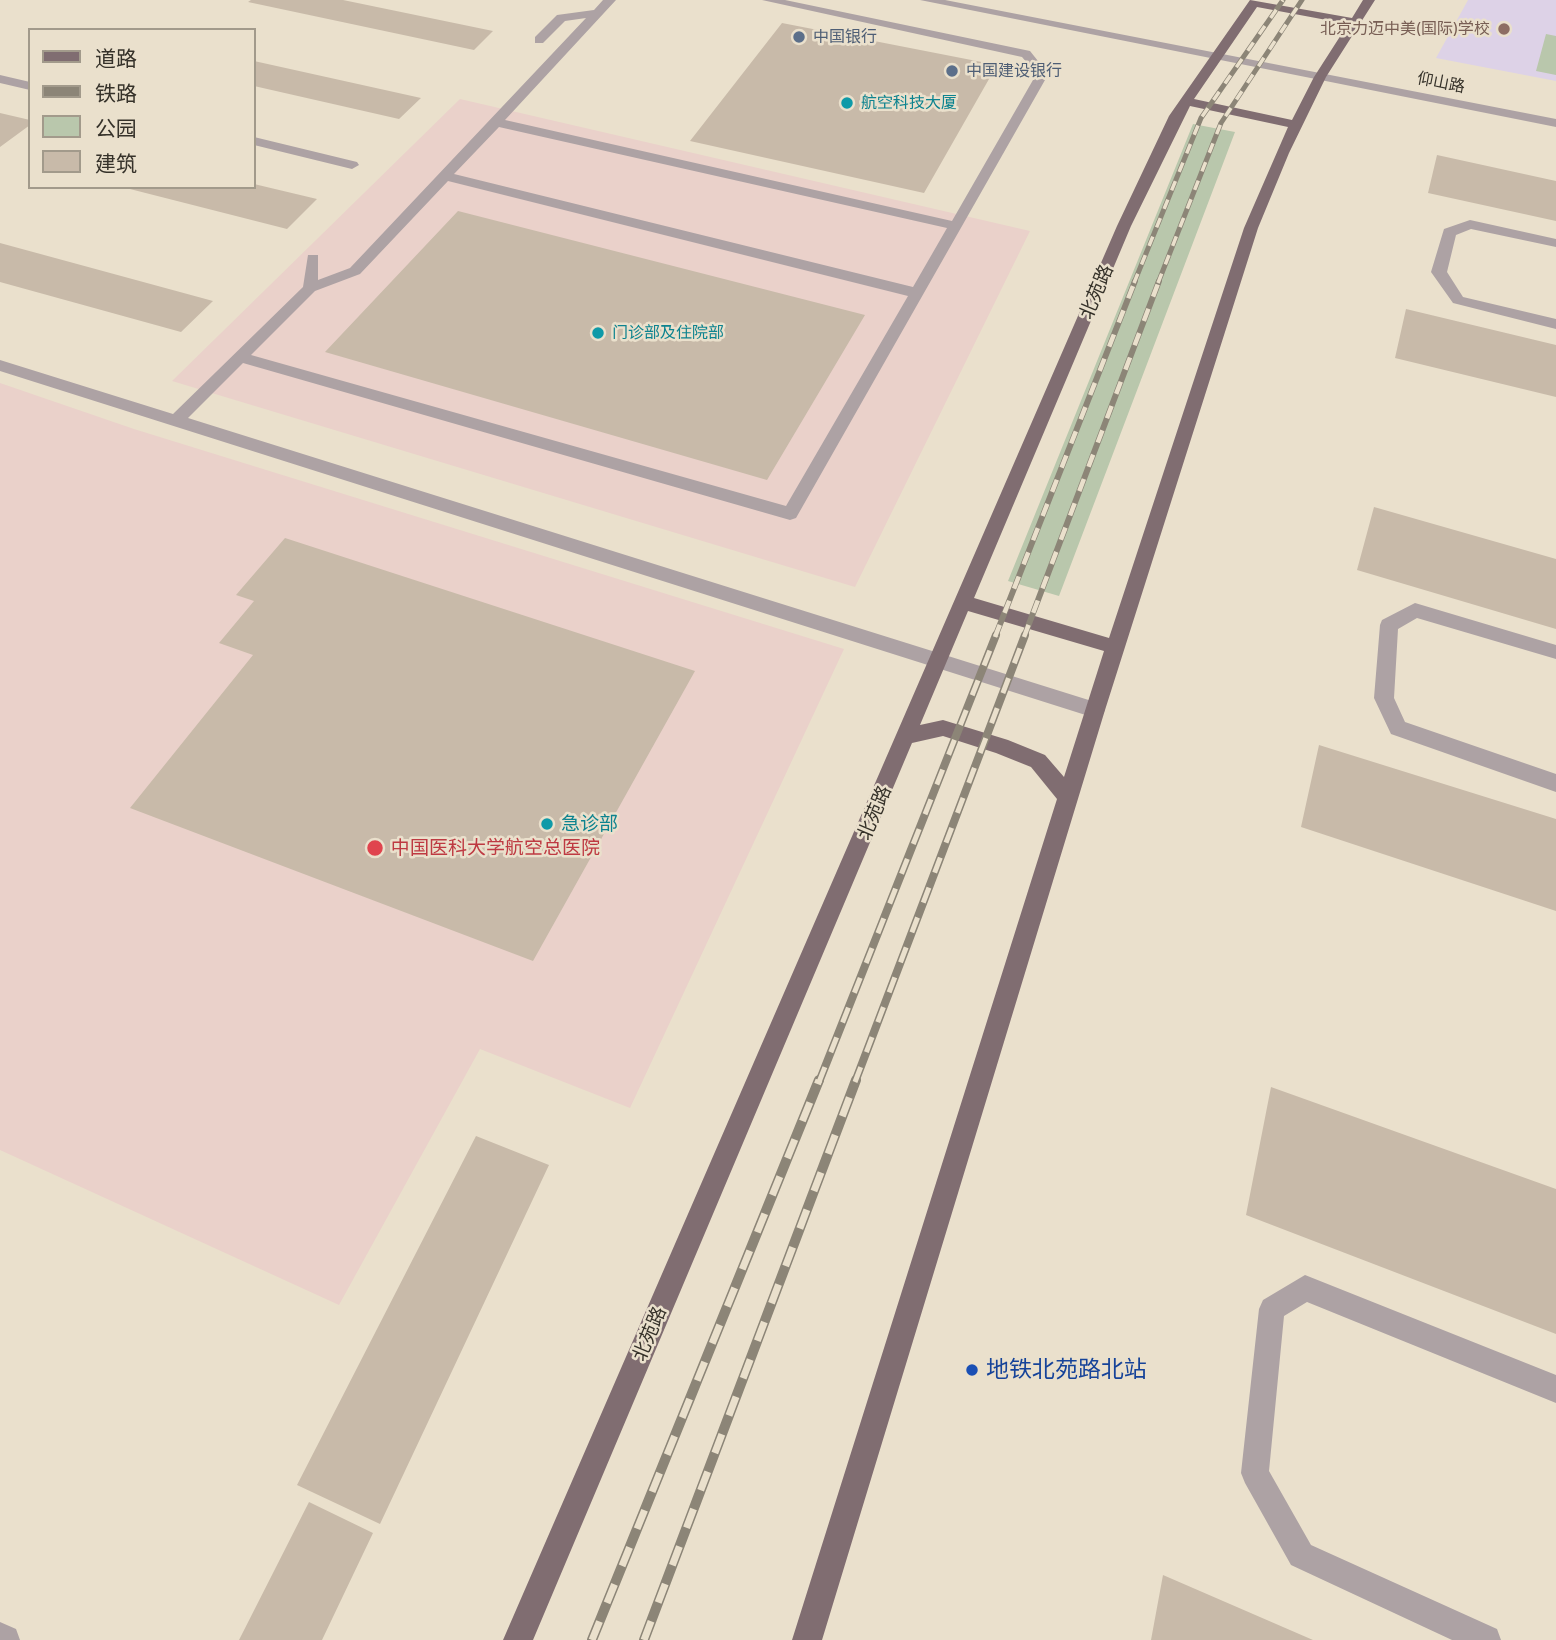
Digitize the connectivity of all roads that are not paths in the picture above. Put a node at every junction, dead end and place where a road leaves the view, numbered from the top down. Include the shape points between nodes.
1 (611, 0) edge
2 (768, 0) edge
3 (926, 0) edge
4 (1369, 0) edge
5 (1255, 2) edge
6 (598, 13) junction
7 (1356, 22) junction
8 (539, 40) dead end
9 (1215, 57) junction
10 (1320, 77) junction
11 (0, 79) edge
12 (28, 86) edge
13 (1185, 101) junction
14 (496, 122) junction
15 (1556, 123) edge
16 (1296, 125) junction
17 (256, 141) edge
18 (352, 165) dead end
19 (444, 176) junction
20 (956, 226) junction
21 (1556, 243) edge
22 (313, 258) dead end
23 (310, 288) junction
24 (917, 293) junction
25 (1556, 324) edge
26 (240, 357) junction
27 (0, 365) edge
28 (175, 421) junction
29 (965, 603) junction
30 (1115, 648) junction
31 (1556, 652) edge
32 (939, 663) junction
33 (1095, 710) junction
34 (908, 736) junction
35 (1556, 783) edge
36 (1068, 797) junction
37 (1556, 1389) edge
38 (0, 1637) edge
39 (5, 1640) edge
40 (518, 1640) edge
41 (807, 1640) edge
42 (1486, 1640) edge

1 - 6 street
2 - 20 street via 1026,54 1040,71 1039,80
3 - 9 street, 仰山路
4 - 7 main road
5 - 7 main road
5 - 9 main road, 北苑路
6 - 8 street via 561,18
6 - 14 street
7 - 10 main road
9 - 10 street, 仰山路
9 - 13 main road, 北苑路
10 - 15 street, 仰山路
10 - 16 main road
11 - 12 street
13 - 16 main road
13 - 29 main road, 北苑路 via 1124,226
14 - 19 street
14 - 20 street
16 - 30 main road via 1251,228
17 - 18 street
19 - 23 street via 355,271
19 - 24 street
20 - 24 street
21 - 25 street via 1470,224 1449,232 1439,272 1458,300
22 - 23 street
23 - 26 street
24 - 26 street via 790,514
26 - 28 street
27 - 28 street
28 - 32 street
29 - 30 main road
29 - 32 main road, 北苑路
30 - 33 main road
31 - 35 street via 1415,610 1389,625 1384,698 1398,728
32 - 33 street
32 - 34 main road, 北苑路
33 - 36 main road
34 - 36 main road via 943,728 1001,746 1038,761
34 - 40 main road, 北苑路
36 - 41 main road
37 - 42 street via 1306,1288 1272,1309 1255,1473 1301,1555
38 - 39 street

